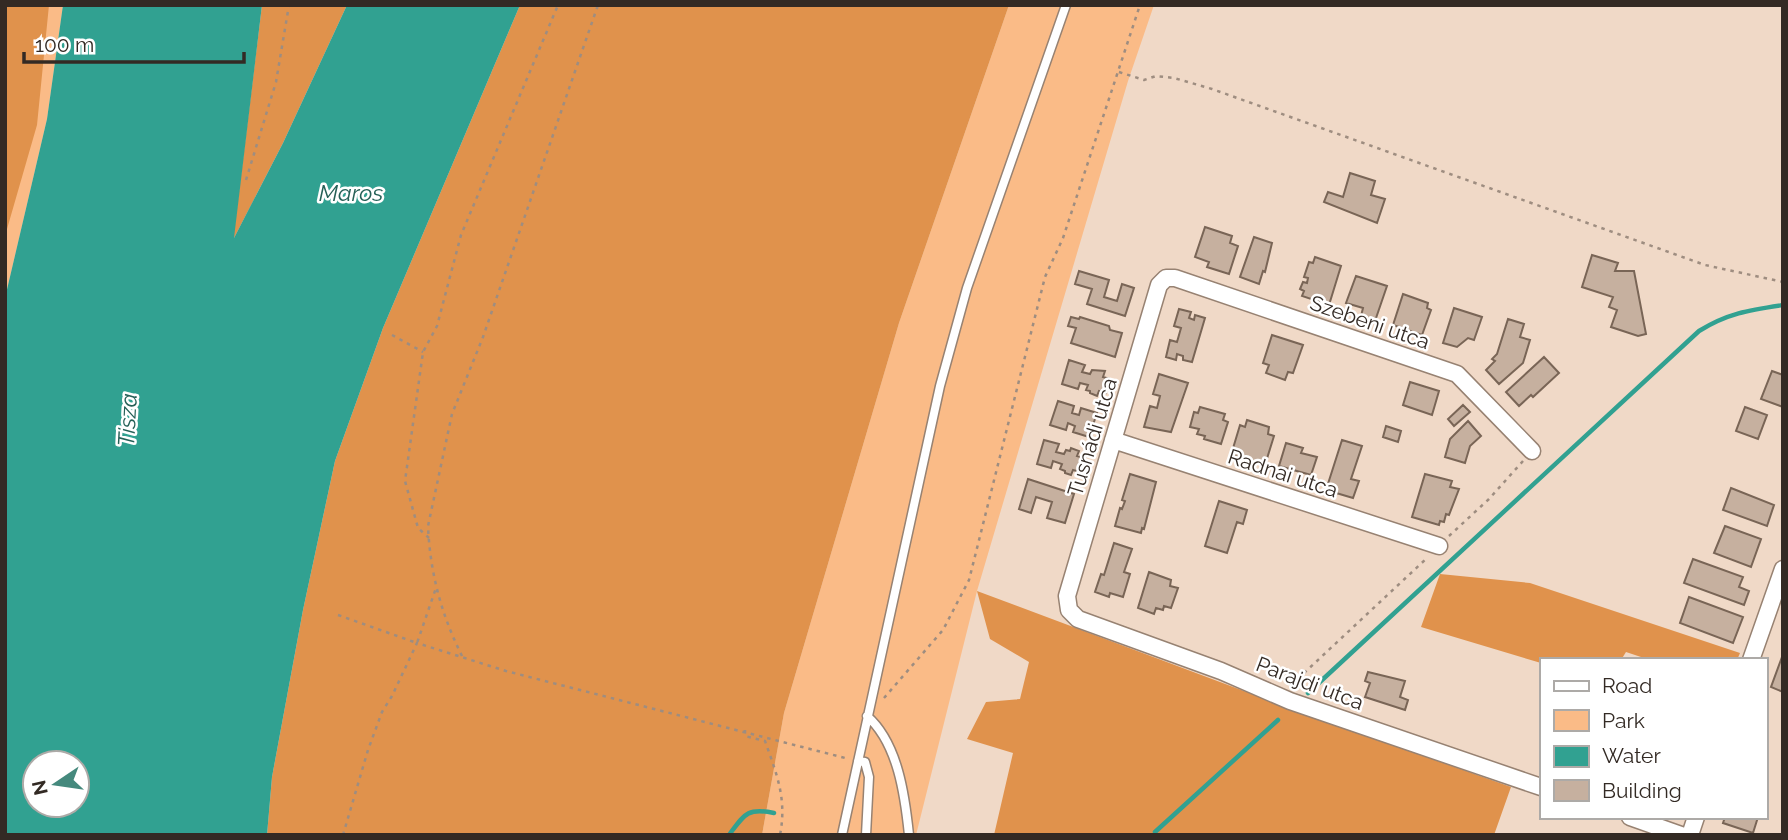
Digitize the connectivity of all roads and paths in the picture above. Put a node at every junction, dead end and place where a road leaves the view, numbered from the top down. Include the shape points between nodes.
1 (289, 5) edge
2 (558, 5) edge
3 (598, 5) edge
4 (1066, 5) edge
5 (1140, 5) edge
6 (1118, 71) junction
7 (246, 180) dead end
8 (1166, 278) joint
9 (1783, 282) edge
10 (392, 335) dead end
11 (423, 352) junction
12 (1113, 440) junction
13 (1532, 451) joint
14 (429, 538) junction
15 (1439, 546) junction
16 (1783, 569) edge
17 (436, 588) junction
18 (1069, 610) joint
19 (338, 615) dead end
20 (417, 643) junction
21 (461, 656) junction
22 (1752, 658) edge
23 (1290, 701) junction
24 (867, 716) junction
25 (745, 730) junction
26 (858, 761) junction
27 (1540, 787) edge
28 (1636, 819) edge
29 (343, 835) edge
30 (780, 835) edge
31 (842, 835) edge
32 (866, 835) edge
33 (909, 835) edge
34 (1681, 835) edge

1 - 7 path via 276,82
2 - 11 path via 461,235 437,326
3 - 14 path via 452,414
4 - 24 lane via 967,288
5 - 6 path
6 - 9 path via 1144,80 1174,78 1212,89 1705,265
6 - 24 path via 1063,238 1045,277 969,580 943,630
8 - 12 street, Tusnádi utca via 1159,285
8 - 13 street, Szebeni utca via 1457,374
10 - 11 path
11 - 14 path via 405,481 418,528
12 - 15 street, Radnai utca
12 - 18 street, Tusnádi utca via 1067,596
13 - 15 path
14 - 17 path
15 - 23 path via 1303,674
16 - 22 street
17 - 20 path
17 - 21 path
18 - 23 street, Parajdi utca via 1078,619
19 - 20 path
20 - 21 path
20 - 29 path via 382,712
21 - 25 path via 611,699
23 - 27 street, Parajdi utca
24 - 26 lane
24 - 33 lane via 881,730 892,757
25 - 26 path
25 - 30 path via 745,736 765,741 784,807
26 - 31 lane
26 - 32 lane via 864,762 870,777
28 - 34 street

